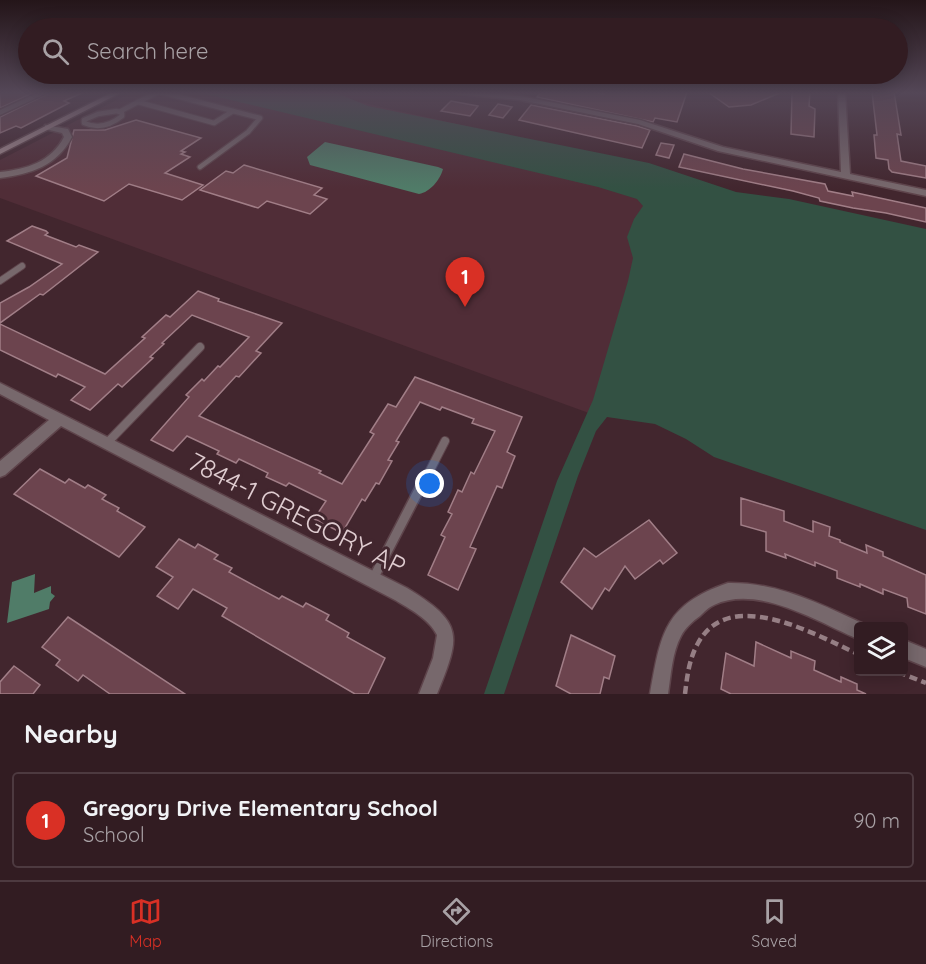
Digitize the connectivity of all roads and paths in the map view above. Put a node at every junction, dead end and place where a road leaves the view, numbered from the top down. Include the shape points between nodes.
1 (53, 124) edge
2 (87, 124) edge
3 (105, 124) edge
4 (255, 124) edge
5 (644, 124) edge
6 (844, 124) edge
7 (48, 127) junction
8 (0, 152) edge
9 (200, 167) dead end
10 (0, 176) edge
11 (846, 177) junction
12 (926, 193) edge
13 (22, 266) dead end
14 (0, 281) edge
15 (200, 347) dead end
16 (0, 388) edge
17 (60, 419) junction
18 (445, 441) dead end
19 (107, 443) junction
20 (0, 470) edge
21 (373, 579) junction
22 (854, 628) edge
23 (908, 651) edge
24 (854, 652) edge
25 (926, 658) edge
26 (908, 676) edge
27 (926, 683) edge
28 (428, 694) edge
29 (659, 694) edge
30 (686, 694) edge

1 - 7 street
2 - 3 lane
4 - 9 lane
5 - 11 street via 721,149
6 - 11 street
7 - 8 street
7 - 10 street via 64,131 68,137 58,155 38,167
11 - 12 street
13 - 14 lane
15 - 19 lane
16 - 17 street, 7844-1 GREGORY AP
17 - 19 street, 7844-1 GREGORY AP
17 - 20 street
18 - 21 lane
19 - 21 street, 7844-1 GREGORY AP
21 - 28 street, 7844-1 GREGORY AP via 430,612 445,629 447,646
22 - 29 street via 771,594 741,590 717,593 696,606 677,626
23 - 25 street
24 - 30 path via 769,617 733,615 705,633 695,650
26 - 27 path

